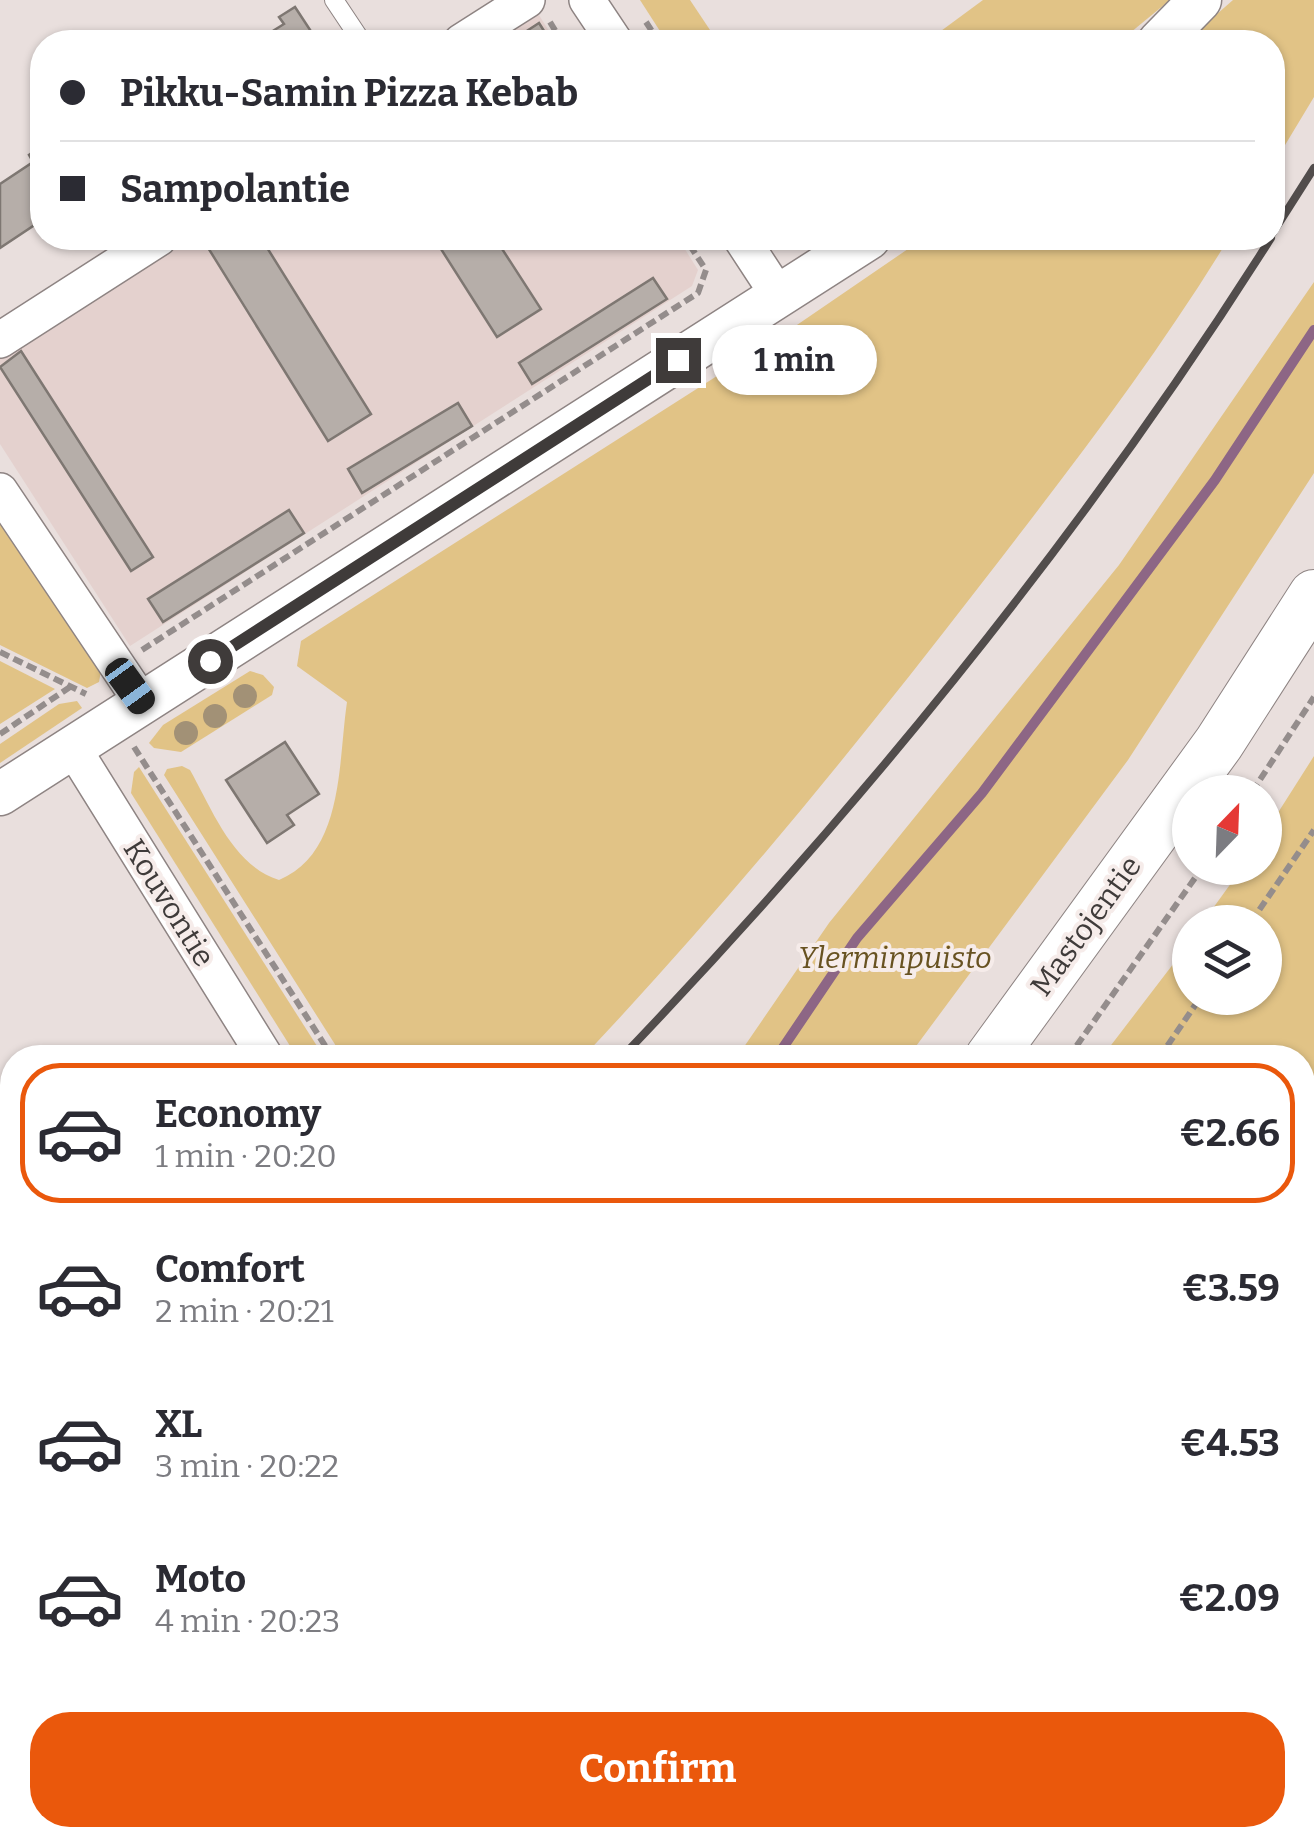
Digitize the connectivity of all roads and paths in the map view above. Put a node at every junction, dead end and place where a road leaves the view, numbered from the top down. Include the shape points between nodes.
1 (334, 0) edge
2 (527, 0) edge
3 (587, 0) edge
4 (1200, 0) edge
5 (354, 30) edge
6 (480, 30) edge
7 (607, 30) edge
8 (1171, 30) edge
9 (140, 250) edge
10 (693, 250) edge
11 (749, 250) edge
12 (850, 250) edge
13 (778, 296) junction
14 (0, 340) edge
15 (0, 491) edge
16 (1314, 595) edge
17 (0, 652) edge
18 (116, 667) junction
19 (70, 686) junction
20 (1314, 697) edge
21 (129, 712) junction
22 (0, 734) edge
23 (72, 748) junction
24 (1263, 775) edge
25 (0, 794) edge
26 (1314, 830) edge
27 (1190, 885) edge
28 (1263, 905) edge
29 (1188, 1015) edge
30 (258, 1045) edge
31 (325, 1045) edge
32 (999, 1045) edge
33 (1077, 1045) edge
34 (1168, 1045) edge

1 - 5 lane
2 - 6 street
3 - 7 street
4 - 8 street
9 - 14 street
10 - 18 path via 706,270 698,293
11 - 13 street
12 - 13 street
13 - 21 street
15 - 18 street
16 - 32 main road, Mastojentie via 1219,743
17 - 19 path
18 - 21 street
19 - 21 path
19 - 22 path
20 - 24 path
21 - 23 street
21 - 31 path
23 - 25 street
23 - 30 street, Kouvontie
26 - 28 path
27 - 33 path
29 - 34 path

